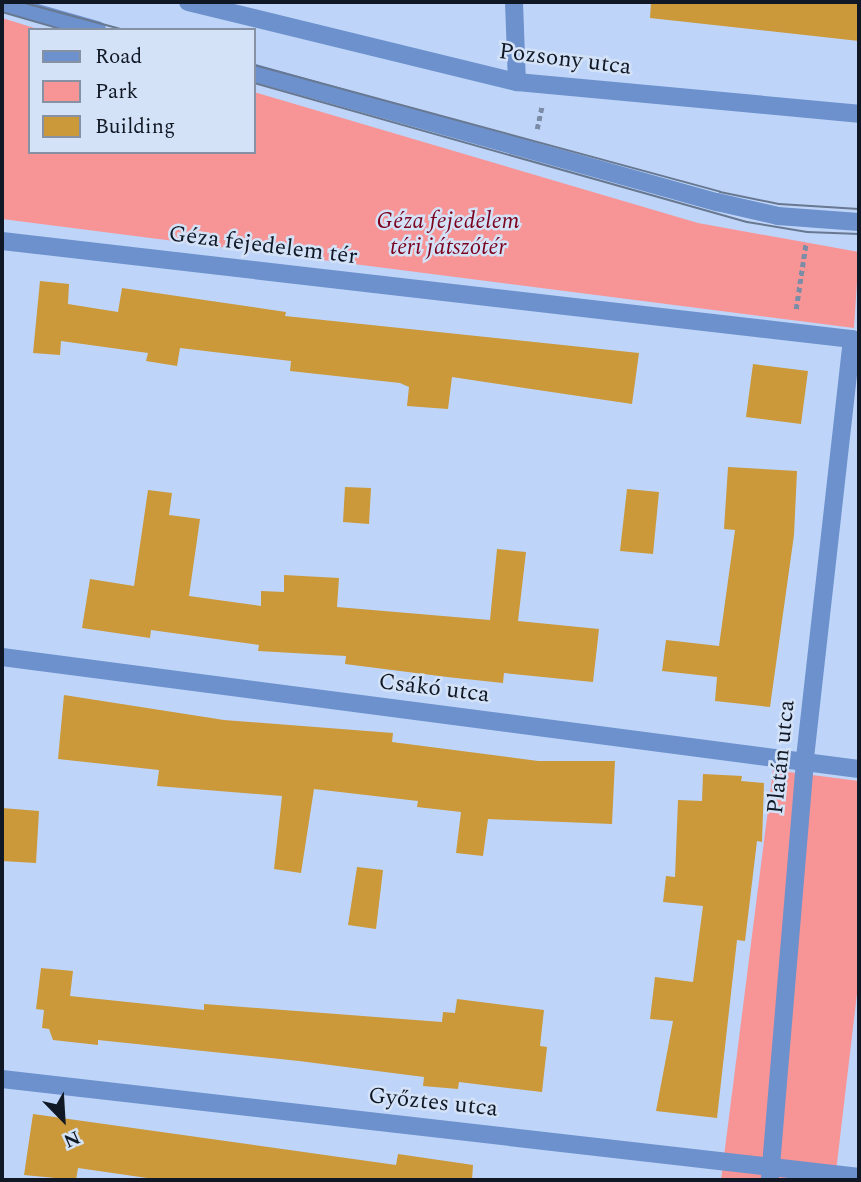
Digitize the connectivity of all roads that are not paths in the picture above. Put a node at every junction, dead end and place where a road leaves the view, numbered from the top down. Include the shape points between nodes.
1 (188, 2) edge
2 (514, 2) edge
3 (2, 3) edge
4 (90, 28) edge
5 (256, 75) edge
6 (517, 82) junction
7 (859, 114) edge
8 (859, 222) edge
9 (2, 241) edge
10 (852, 339) joint
11 (2, 657) edge
12 (805, 761) junction
13 (859, 769) edge
14 (2, 1079) edge
15 (771, 1173) edge
16 (859, 1177) edge

1 - 6 street, Pozsony utca
2 - 6 street
3 - 4 street
5 - 8 street via 717,202 808,220
6 - 7 street, Pozsony utca
9 - 10 street, Géza fejedelem tér
10 - 12 street, Platán utca
11 - 12 street, Csákó utca
12 - 13 street, Csákó utca
12 - 15 street, Platán utca
14 - 15 street, Győztes utca
15 - 16 street, Győztes utca

